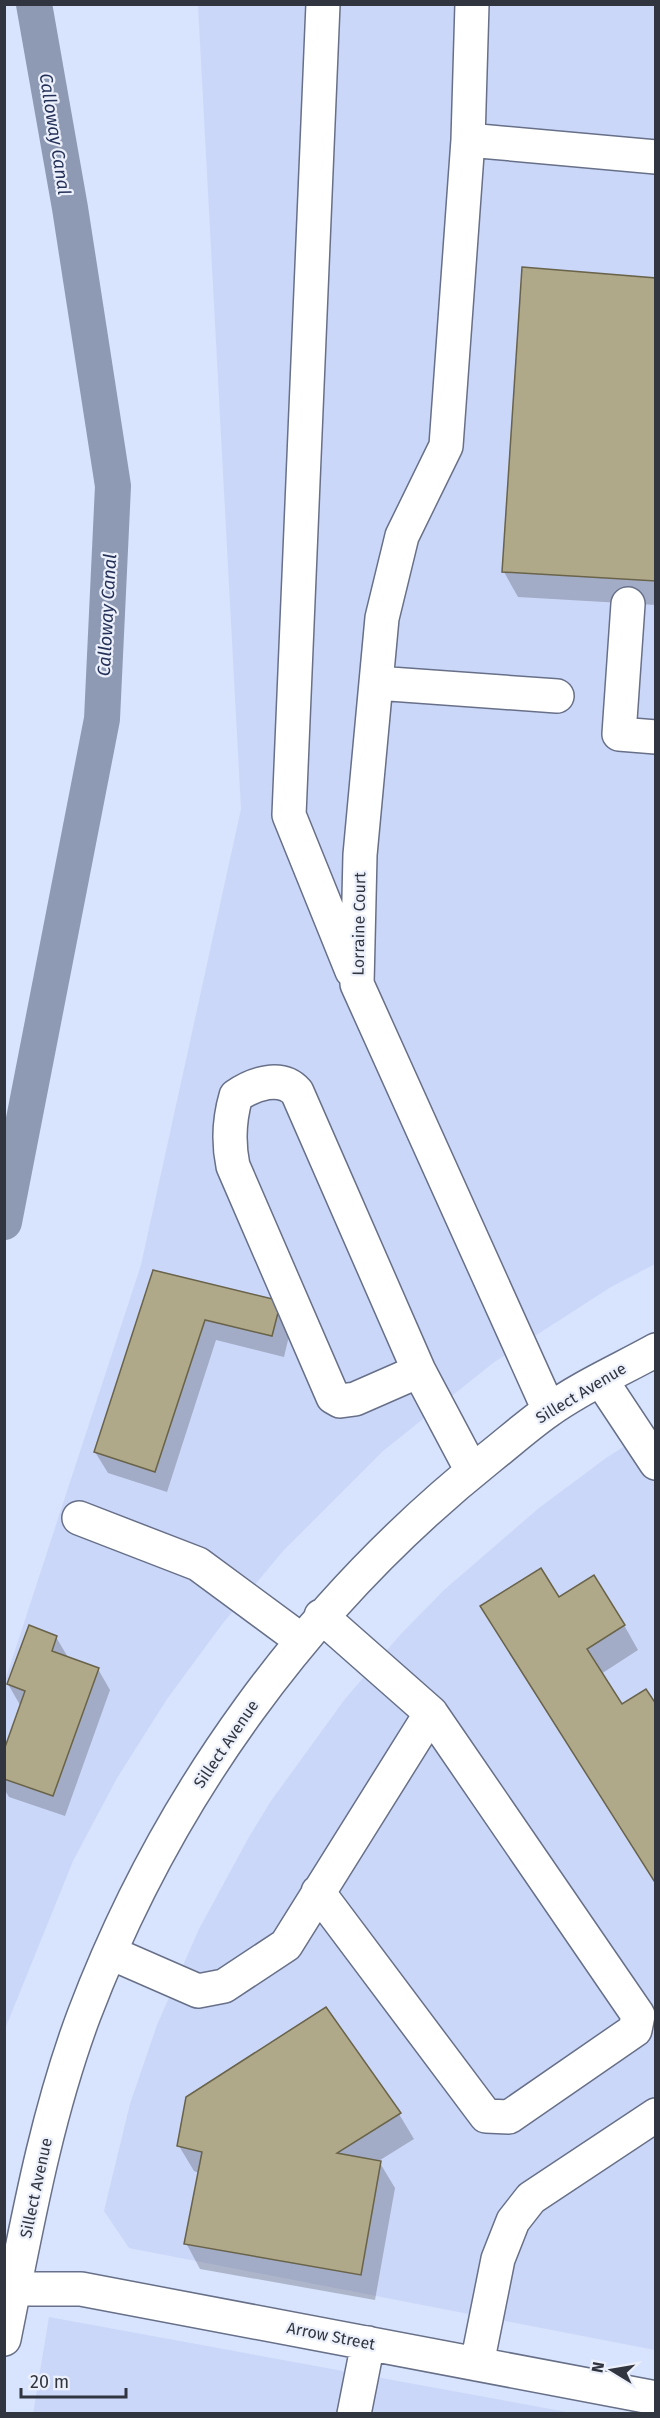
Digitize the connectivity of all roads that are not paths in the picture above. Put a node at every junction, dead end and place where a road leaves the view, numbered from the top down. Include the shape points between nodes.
1 (323, 4) edge
2 (472, 4) edge
3 (468, 140) junction
4 (656, 157) edge
5 (628, 604) dead end
6 (376, 683) junction
7 (557, 696) dead end
8 (656, 736) edge
9 (357, 984) junction
10 (656, 1350) edge
11 (419, 1371) junction
12 (601, 1380) junction
13 (549, 1410) junction
14 (656, 1463) edge
15 (472, 1471) junction
16 (79, 1518) dead end
17 (311, 1628) junction
18 (431, 1713) junction
19 (318, 1892) junction
20 (111, 1953) junction
21 (656, 2115) edge
22 (9, 2289) edge
23 (4, 2339) edge
24 (368, 2343) junction
25 (477, 2364) junction
26 (656, 2398) edge
27 (354, 2414) edge

1 - 9 street via 289,815
2 - 3 street
3 - 4 street
3 - 6 street, Lorraine Court via 446,446 402,537 382,618
5 - 8 street via 619,734
6 - 7 street
6 - 9 street, Lorraine Court via 360,855
9 - 13 street, Lorraine Court
10 - 12 street, Sillect Avenue
11 - 11 street via 297,1092 287,1084 265,1082 242,1092 236,1096 230,1114 233,1166 333,1396 340,1401 355,1399
11 - 15 street
12 - 13 street, Sillect Avenue
12 - 14 street
13 - 15 street, Sillect Avenue
15 - 17 street, Sillect Avenue via 366,1567
16 - 17 street via 198,1564
17 - 18 street
17 - 20 street, Sillect Avenue via 238,1721 179,1815 127,1913
18 - 19 street
18 - 19 street via 638,2015 635,2030 509,2117 486,2116
19 - 20 street via 286,1945 224,1986 198,1991
20 - 22 street, Sillect Avenue via 84,2016 51,2122
21 - 25 street via 531,2198 513,2221 498,2259
22 - 23 street, Sillect Avenue
22 - 24 street, Arrow Street via 81,2289
24 - 25 street, Arrow Street
24 - 27 street
25 - 26 street, Arrow Street

